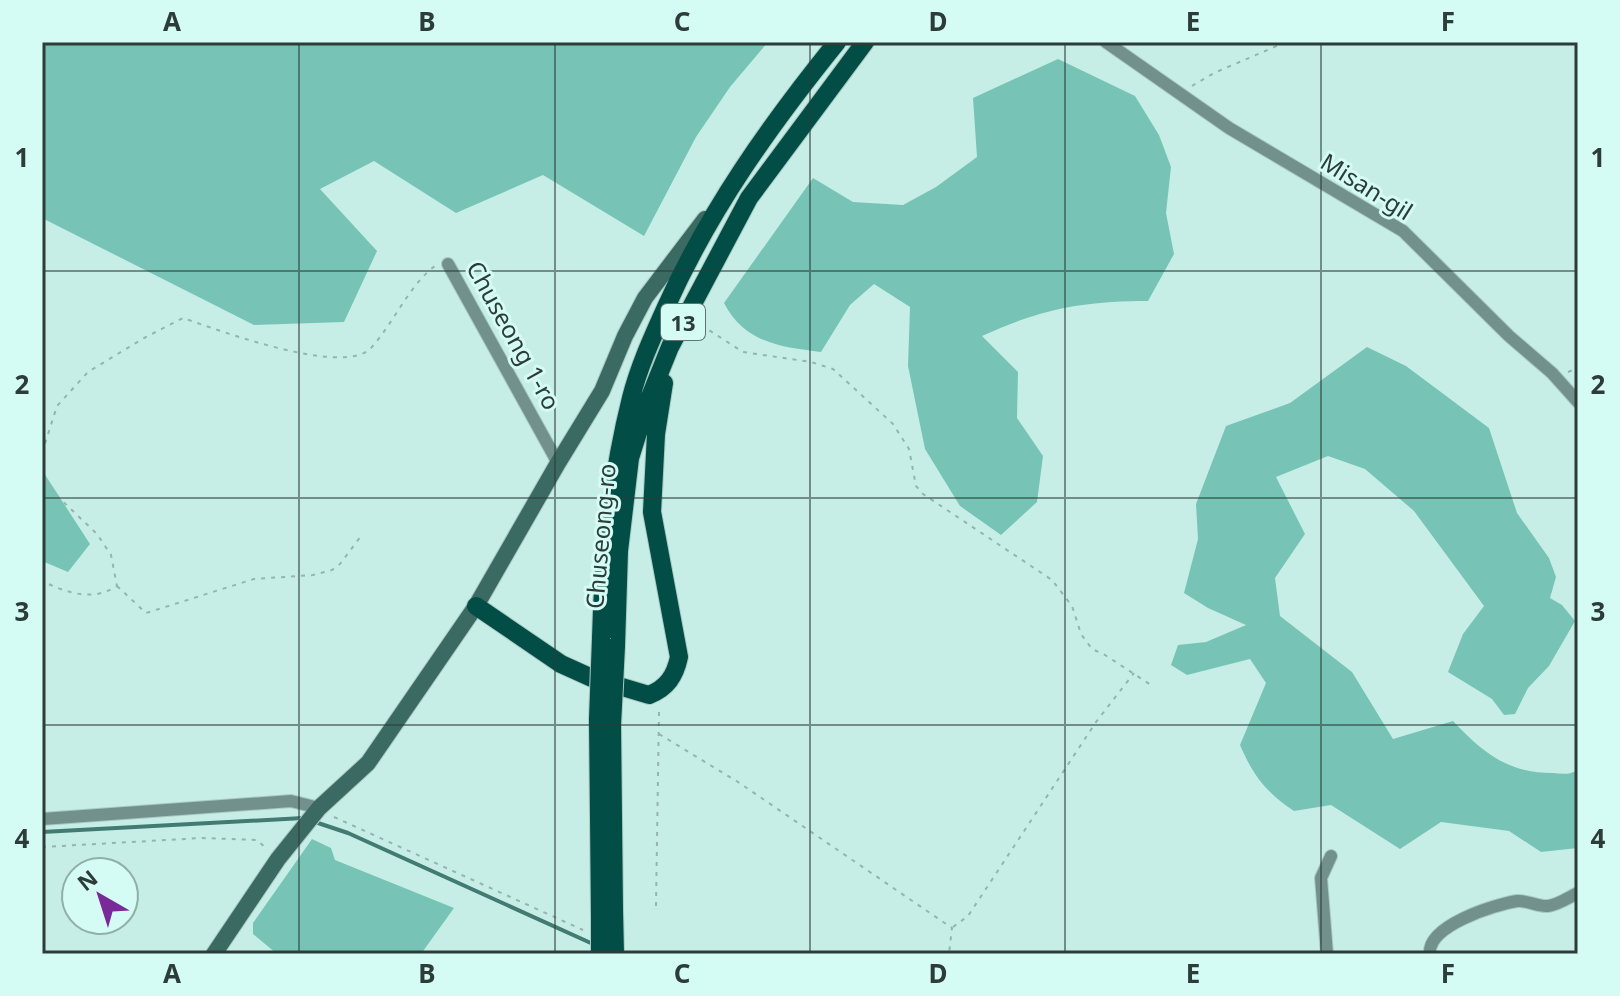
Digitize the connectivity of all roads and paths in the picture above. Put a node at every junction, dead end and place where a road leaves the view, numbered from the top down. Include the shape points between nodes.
1 (837, 42) edge
2 (865, 42) edge
3 (1106, 42) edge
4 (1286, 42) edge
5 (1186, 98) junction
6 (725, 192) junction
7 (448, 264) joint
8 (687, 315) junction
9 (670, 347) junction
10 (1578, 402) edge
11 (42, 453) edge
12 (42, 460) edge
13 (558, 463) junction
14 (361, 536) dead end
15 (42, 581) edge
16 (117, 586) junction
17 (476, 606) junction
18 (608, 642) junction
19 (1134, 673) junction
20 (1151, 685) dead end
21 (653, 694) junction
22 (659, 734) junction
23 (316, 812) junction
24 (42, 819) edge
25 (42, 847) edge
26 (1331, 856) dead end
27 (278, 859) junction
28 (1578, 893) edge
29 (656, 906) dead end
30 (607, 913) junction
31 (952, 928) junction
32 (582, 929) dead end
33 (620, 951) edge
34 (214, 954) edge
35 (600, 954) edge
36 (639, 954) edge
37 (949, 954) edge
38 (1327, 954) edge
39 (1430, 954) edge

1 - 6 main road, Chuseong-ro / 13
2 - 8 main road, Chuseong-ro / 13 via 749,198
3 - 5 street, Misan-gil
4 - 5 path via 1193,83
5 - 10 street, Misan-gil via 1403,231
6 - 13 street, Chuseong 1-ro via 645,298 602,391
6 - 18 main road, Chuseong-ro / 13 via 647,348 631,397 604,551
7 - 11 path, Chuseong 1-ro via 432,266 368,351 342,358 291,352 183,318 88,372 57,406
7 - 13 street, Chuseong 1-ro
8 - 9 main road, Chuseong-ro / 13
8 - 19 path via 743,352 833,369 858,389 893,424 909,449 916,486 923,494 1052,580 1072,606 1092,649
9 - 18 main road, Chuseong-ro / 13 via 630,458
9 - 21 main road via 656,434 652,512 679,657 675,674
12 - 16 path via 43,477 55,494 111,555
13 - 17 street, Chuseong 1-ro
14 - 16 path via 332,570 254,579 146,613
15 - 16 path via 78,595 105,595
17 - 21 main road via 561,664
17 - 23 street, Chuseong 1-ro via 368,763
18 - 30 main road, Chuseong-ro / 13, bridge
19 - 20 path
19 - 31 path via 968,916
21 - 22 path via 659,704
22 - 29 path
22 - 31 path
23 - 24 street via 291,801
23 - 27 street, Chuseong 1-ro
23 - 32 path
25 - 27 path via 257,840
26 - 38 street via 1321,878
27 - 34 street, Chuseong 1-ro
28 - 39 street via 1548,906 1520,901 1483,909 1437,934
30 - 33 main road, Chuseong-ro / 13, bridge
30 - 35 main road, Chuseong-ro / 13, bridge
31 - 37 path
33 - 36 path

